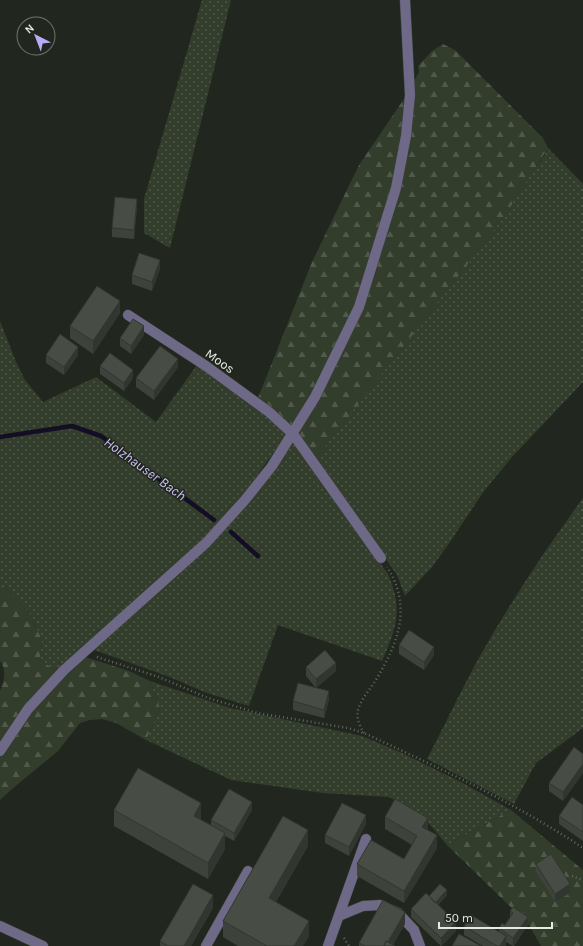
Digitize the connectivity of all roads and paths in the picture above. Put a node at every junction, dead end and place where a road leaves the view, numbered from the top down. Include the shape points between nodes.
1 (405, 0) edge
2 (128, 315) dead end
3 (293, 434) junction
4 (381, 558) joint
5 (83, 653) junction
6 (364, 733) junction
7 (0, 751) edge
8 (366, 839) dead end
9 (583, 848) edge
10 (248, 871) dead end
11 (572, 876) dead end
12 (583, 880) edge
13 (339, 916) junction
14 (0, 926) edge
15 (43, 946) edge
16 (206, 946) edge
17 (328, 946) edge
18 (420, 946) edge

1 - 3 street via 410,95 406,136 396,188 359,307 316,397
2 - 3 street, Moos via 206,366 274,416
3 - 4 street, Moos
3 - 5 street via 245,500 206,543
4 - 6 path via 393,576 401,618 397,636 386,661 358,710 360,727
5 - 6 path via 159,677 208,698 257,713
5 - 7 street via 28,709
6 - 9 path via 467,782 551,827
8 - 13 street
10 - 16 street
11 - 12 path
13 - 17 street
13 - 18 street via 363,906 380,905 398,913 414,930
14 - 15 street

